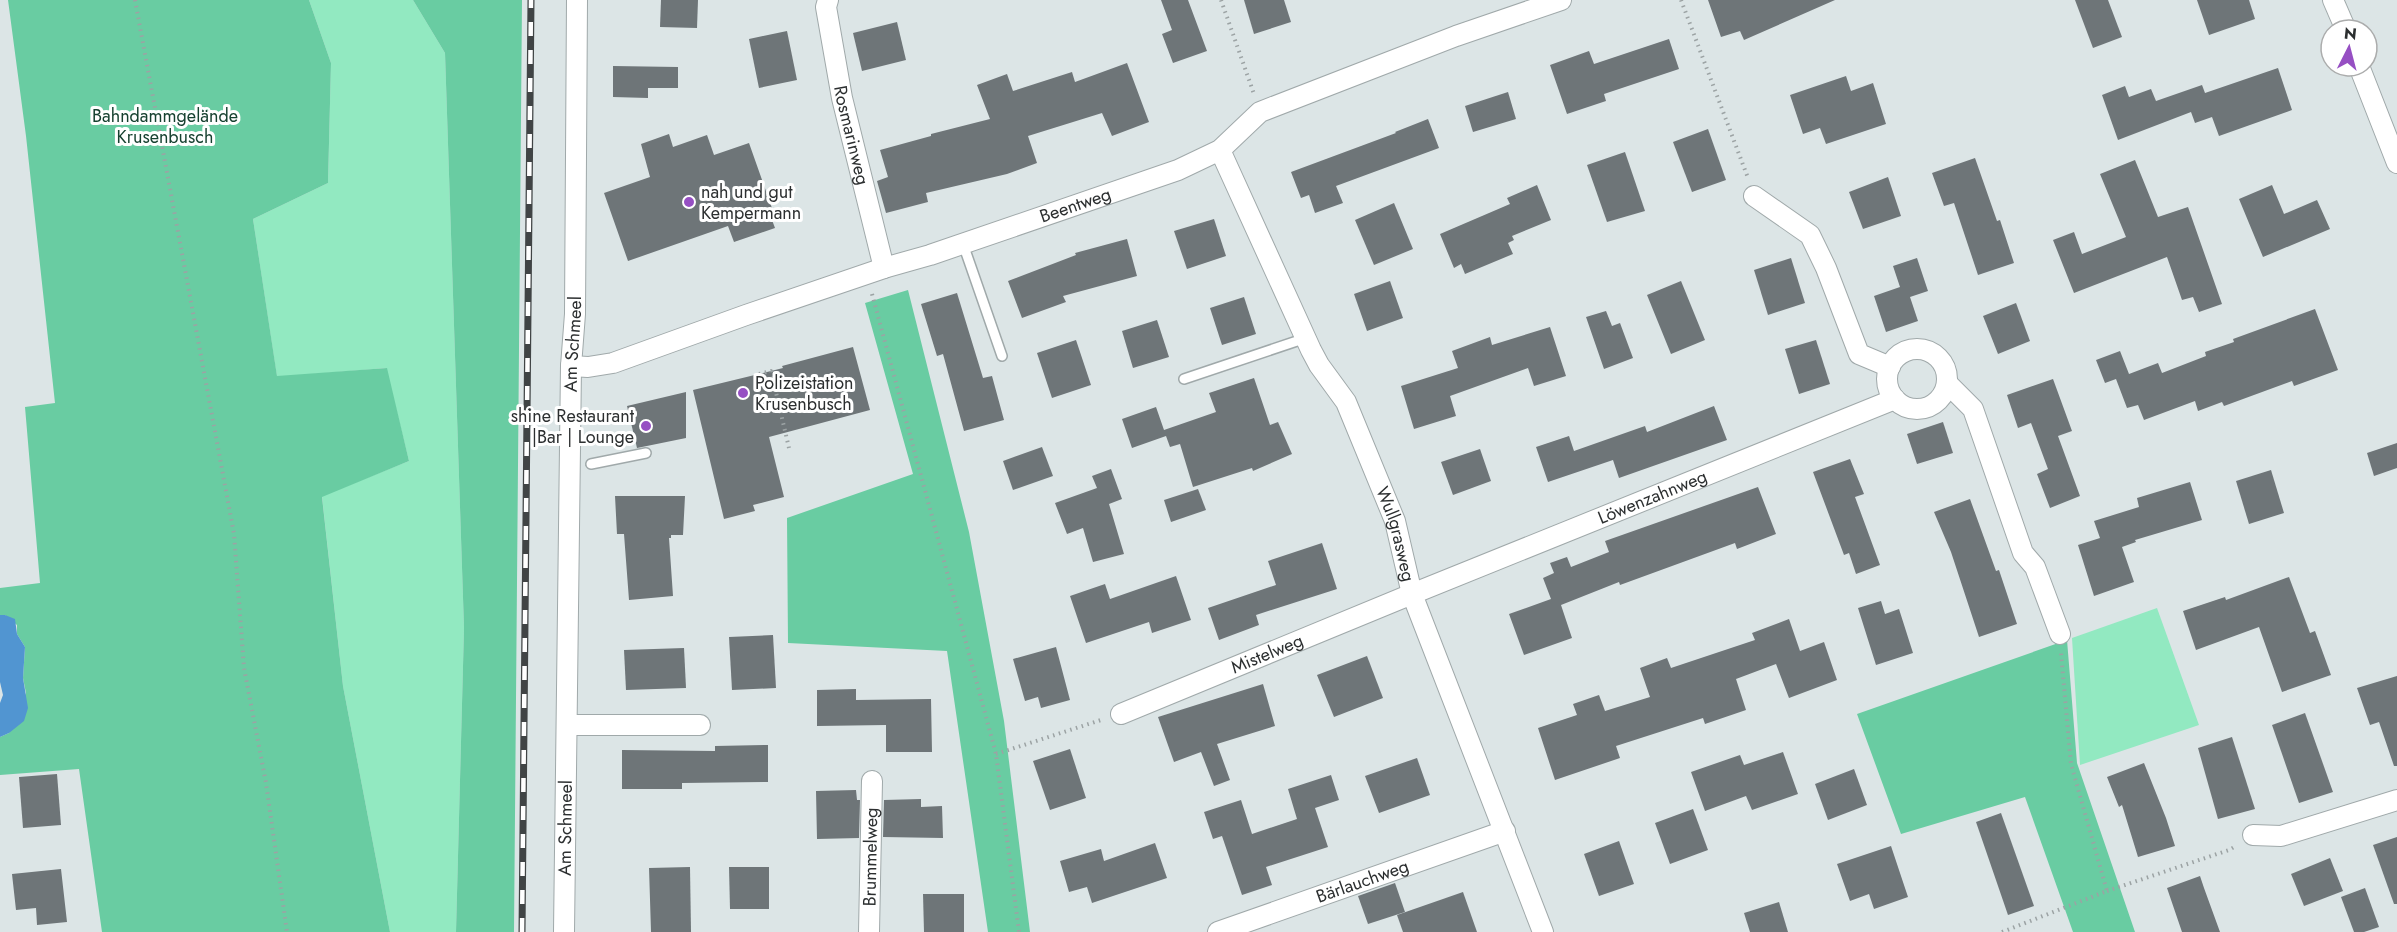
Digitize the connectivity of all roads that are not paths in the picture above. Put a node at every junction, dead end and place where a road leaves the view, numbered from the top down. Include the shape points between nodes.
1 (577, 0) edge
2 (828, 0) edge
3 (1561, 0) edge
4 (2333, 0) edge
5 (2341, 18) edge
6 (2364, 78) edge
7 (1221, 150) junction
8 (2397, 163) edge
9 (1754, 196) road end
10 (963, 244) junction
11 (875, 271) junction
12 (1306, 338) junction
13 (1002, 356) dead end
14 (571, 366) junction
15 (1890, 367) junction
16 (1184, 379) dead end
17 (1947, 383) junction
18 (1895, 399) junction
19 (646, 453) dead end
20 (591, 464) dead end
21 (1412, 594) junction
22 (2060, 634) road end
23 (1121, 714) road end
24 (567, 725) junction
25 (700, 725) dead end
26 (872, 781) dead end
27 (2397, 800) edge
28 (1505, 831) junction
29 (2253, 835) road end
30 (564, 932) edge
31 (869, 932) edge
32 (1218, 932) edge
33 (1544, 932) edge

1 - 14 street, Am Schmeel via 575,314
2 - 11 street, Rosmarinweg via 826,7
3 - 7 street, Beentweg via 1260,112
4 - 5 street
6 - 8 street
7 - 10 street, Beentweg via 1178,170
7 - 12 street, Wullgrasweg
9 - 15 street via 1810,235 1859,354
10 - 11 street, Beentweg
10 - 13 lane
11 - 14 street, Beentweg via 613,363
12 - 16 lane
12 - 21 street, Wullgrasweg via 1319,365 1346,402 1363,440 1395,521
14 - 24 street, Am Schmeel
15 - 17 street via 1902,353 1920,349 1943,364
15 - 18 street via 1887,384
17 - 18 street via 1939,400 1931,406 1911,409
17 - 22 street via 1973,409 2023,553 2035,567
18 - 21 street, Löwenzahnweg
19 - 20 lane
21 - 23 street, Mistelweg
21 - 28 street, Wullgrasweg
24 - 25 street
24 - 30 street, Am Schmeel
26 - 31 street, Brummelweg
27 - 29 street via 2282,836
28 - 32 street, Bärlauchweg
28 - 33 street, Wullgrasweg

